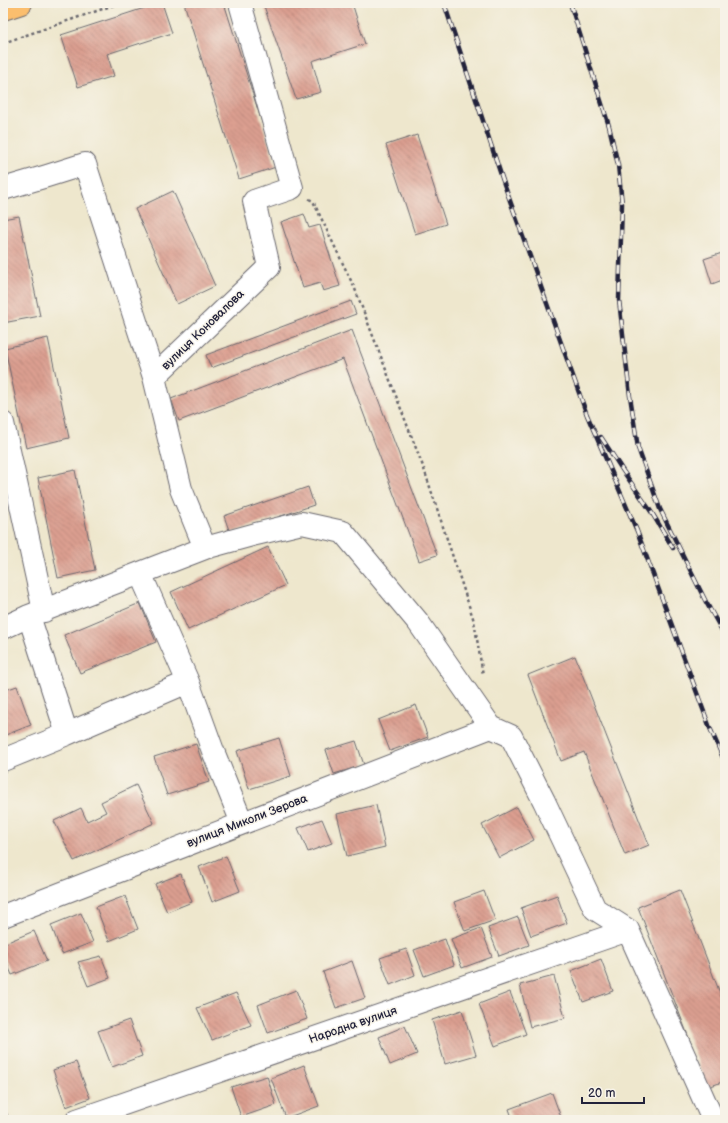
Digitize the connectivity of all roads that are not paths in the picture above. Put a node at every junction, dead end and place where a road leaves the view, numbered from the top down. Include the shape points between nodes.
1 (21, 3) edge
2 (240, 3) edge
3 (3, 9) edge
4 (3, 189) edge
5 (154, 377) junction
6 (3, 423) edge
7 (204, 548) junction
8 (140, 573) junction
9 (36, 613) junction
10 (3, 628) edge
11 (188, 682) junction
12 (491, 727) junction
13 (67, 734) junction
14 (3, 760) edge
15 (242, 823) junction
16 (3, 916) edge
17 (628, 930) junction
18 (77, 1120) edge
19 (713, 1120) edge

1 - 3 main road
2 - 5 street, вулиця Коновалова via 292,188 254,201 269,267
4 - 5 street via 85,164
5 - 7 street, вулиця Коновалова via 181,489
6 - 9 street
7 - 8 street
7 - 12 street via 302,523 343,532 418,622
8 - 9 street
8 - 11 street
9 - 10 street
9 - 13 street
11 - 13 street
11 - 15 street
12 - 15 street, вулиця Миколи Зерова
12 - 17 street via 511,736 594,910
13 - 14 street
15 - 16 street, вулиця Миколи Зерова
17 - 18 street, Народна вулиця
17 - 19 street

